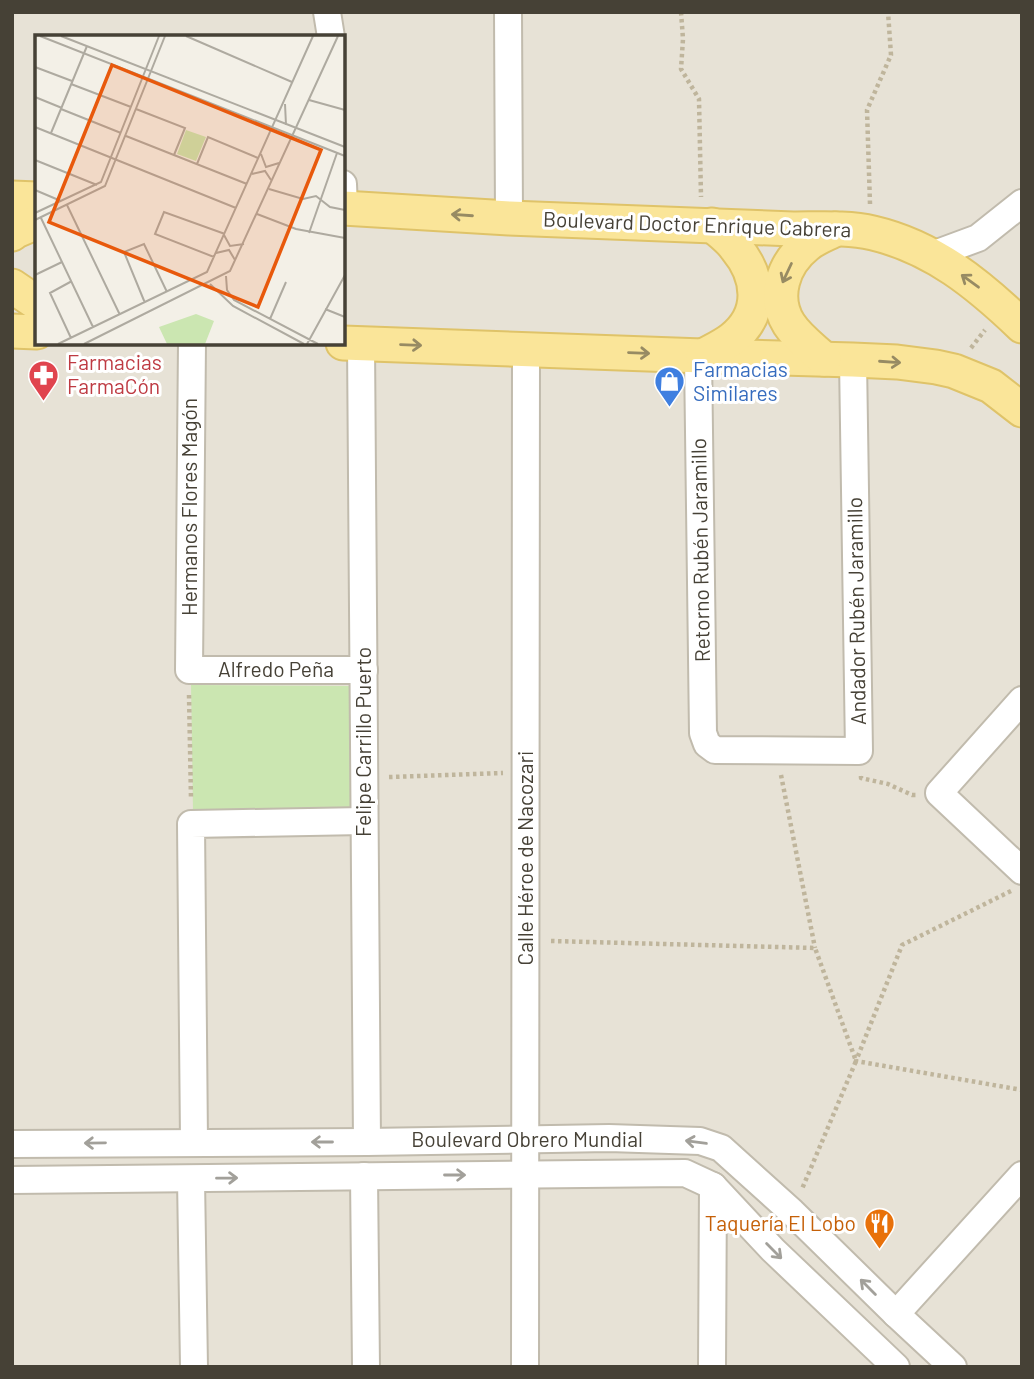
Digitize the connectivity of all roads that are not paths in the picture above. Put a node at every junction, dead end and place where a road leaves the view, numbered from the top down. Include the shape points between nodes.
1 (327, 12) edge
2 (508, 12) edge
3 (331, 35) edge
4 (12, 198) edge
5 (35, 199) edge
6 (345, 200) edge
7 (1022, 203) edge
8 (509, 218) junction
9 (35, 223) edge
10 (707, 225) junction
11 (836, 229) junction
12 (12, 234) edge
13 (932, 255) junction
14 (12, 286) edge
15 (35, 302) edge
16 (1016, 317) edge
17 (12, 331) edge
18 (35, 332) edge
19 (352, 343) edge
20 (192, 345) edge
21 (526, 349) junction
22 (701, 356) junction
23 (838, 360) junction
24 (1022, 411) edge
25 (189, 670) joint
26 (364, 670) junction
27 (1022, 700) edge
28 (707, 744) joint
29 (364, 821) junction
30 (1022, 871) edge
31 (525, 1140) junction
32 (194, 1141) junction
33 (269, 1142) junction
34 (367, 1142) junction
35 (12, 1144) edge
36 (525, 1175) junction
37 (1022, 1175) edge
38 (364, 1176) junction
39 (268, 1178) junction
40 (191, 1179) junction
41 (12, 1180) edge
42 (713, 1186) junction
43 (896, 1314) junction
44 (888, 1363) edge
45 (194, 1367) edge
46 (366, 1367) edge
47 (525, 1367) edge
48 (712, 1367) edge
49 (953, 1367) edge

1 - 3 street
2 - 8 street
4 - 5 main road
8 -> 6 main road, Boulevard Doctor Enrique Cabrera
7 - 13 street via 978,238
8 - 10 main road, Boulevard Doctor Enrique Cabrera
9 - 12 main road
10 - 11 main road, Boulevard Doctor Enrique Cabrera
10 - 22 main road via 736,247 755,284 756,297 740,331
11 - 13 main road, Boulevard Doctor Enrique Cabrera via 897,240
11 -> 23 main road via 808,244 794,258 780,297 789,324 800,338
16 -> 13 main road, Boulevard Doctor Enrique Cabrera
14 - 15 main road
17 - 18 main road
19 -> 21 main road
19 - 26 street, Felipe Carrillo Puerto
20 - 25 street, Hermanos Flores Magón
21 -> 22 main road
21 - 31 street, Calle Héroe de Nacozari
22 - 23 main road
22 - 28 street, Retorno Rubén Jaramillo via 703,733
23 -> 24 main road via 954,371 991,386
23 - 28 street, Andador Rubén Jaramillo via 859,751 715,750
25 - 26 street, Alfredo Peña
26 - 29 street, Felipe Carrillo Puerto
27 - 30 street via 939,793
29 - 32 street via 191,824
29 - 34 street, Felipe Carrillo Puerto
31 - 34 street, Boulevard Obrero Mundial
31 - 36 street, Calle Héroe de Nacozari
43 -> 31 street, Boulevard Obrero Mundial via 720,1148 700,1141
32 - 33 street, Boulevard Obrero Mundial
32 -> 35 street, Boulevard Obrero Mundial
34 -> 33 street, Boulevard Obrero Mundial
33 - 39 street
38 -> 36 street, Boulevard Obrero Mundial
36 - 42 street, Boulevard Obrero Mundial via 685,1173
36 - 47 street, Calle Héroe de Nacozari
37 - 43 street
38 - 39 street, Boulevard Obrero Mundial
38 - 46 street
40 -> 39 street, Boulevard Obrero Mundial
40 - 41 street, Boulevard Obrero Mundial
40 - 45 street
42 -> 44 street, Boulevard Obrero Mundial
42 - 48 street
43 - 49 street, Boulevard Obrero Mundial

